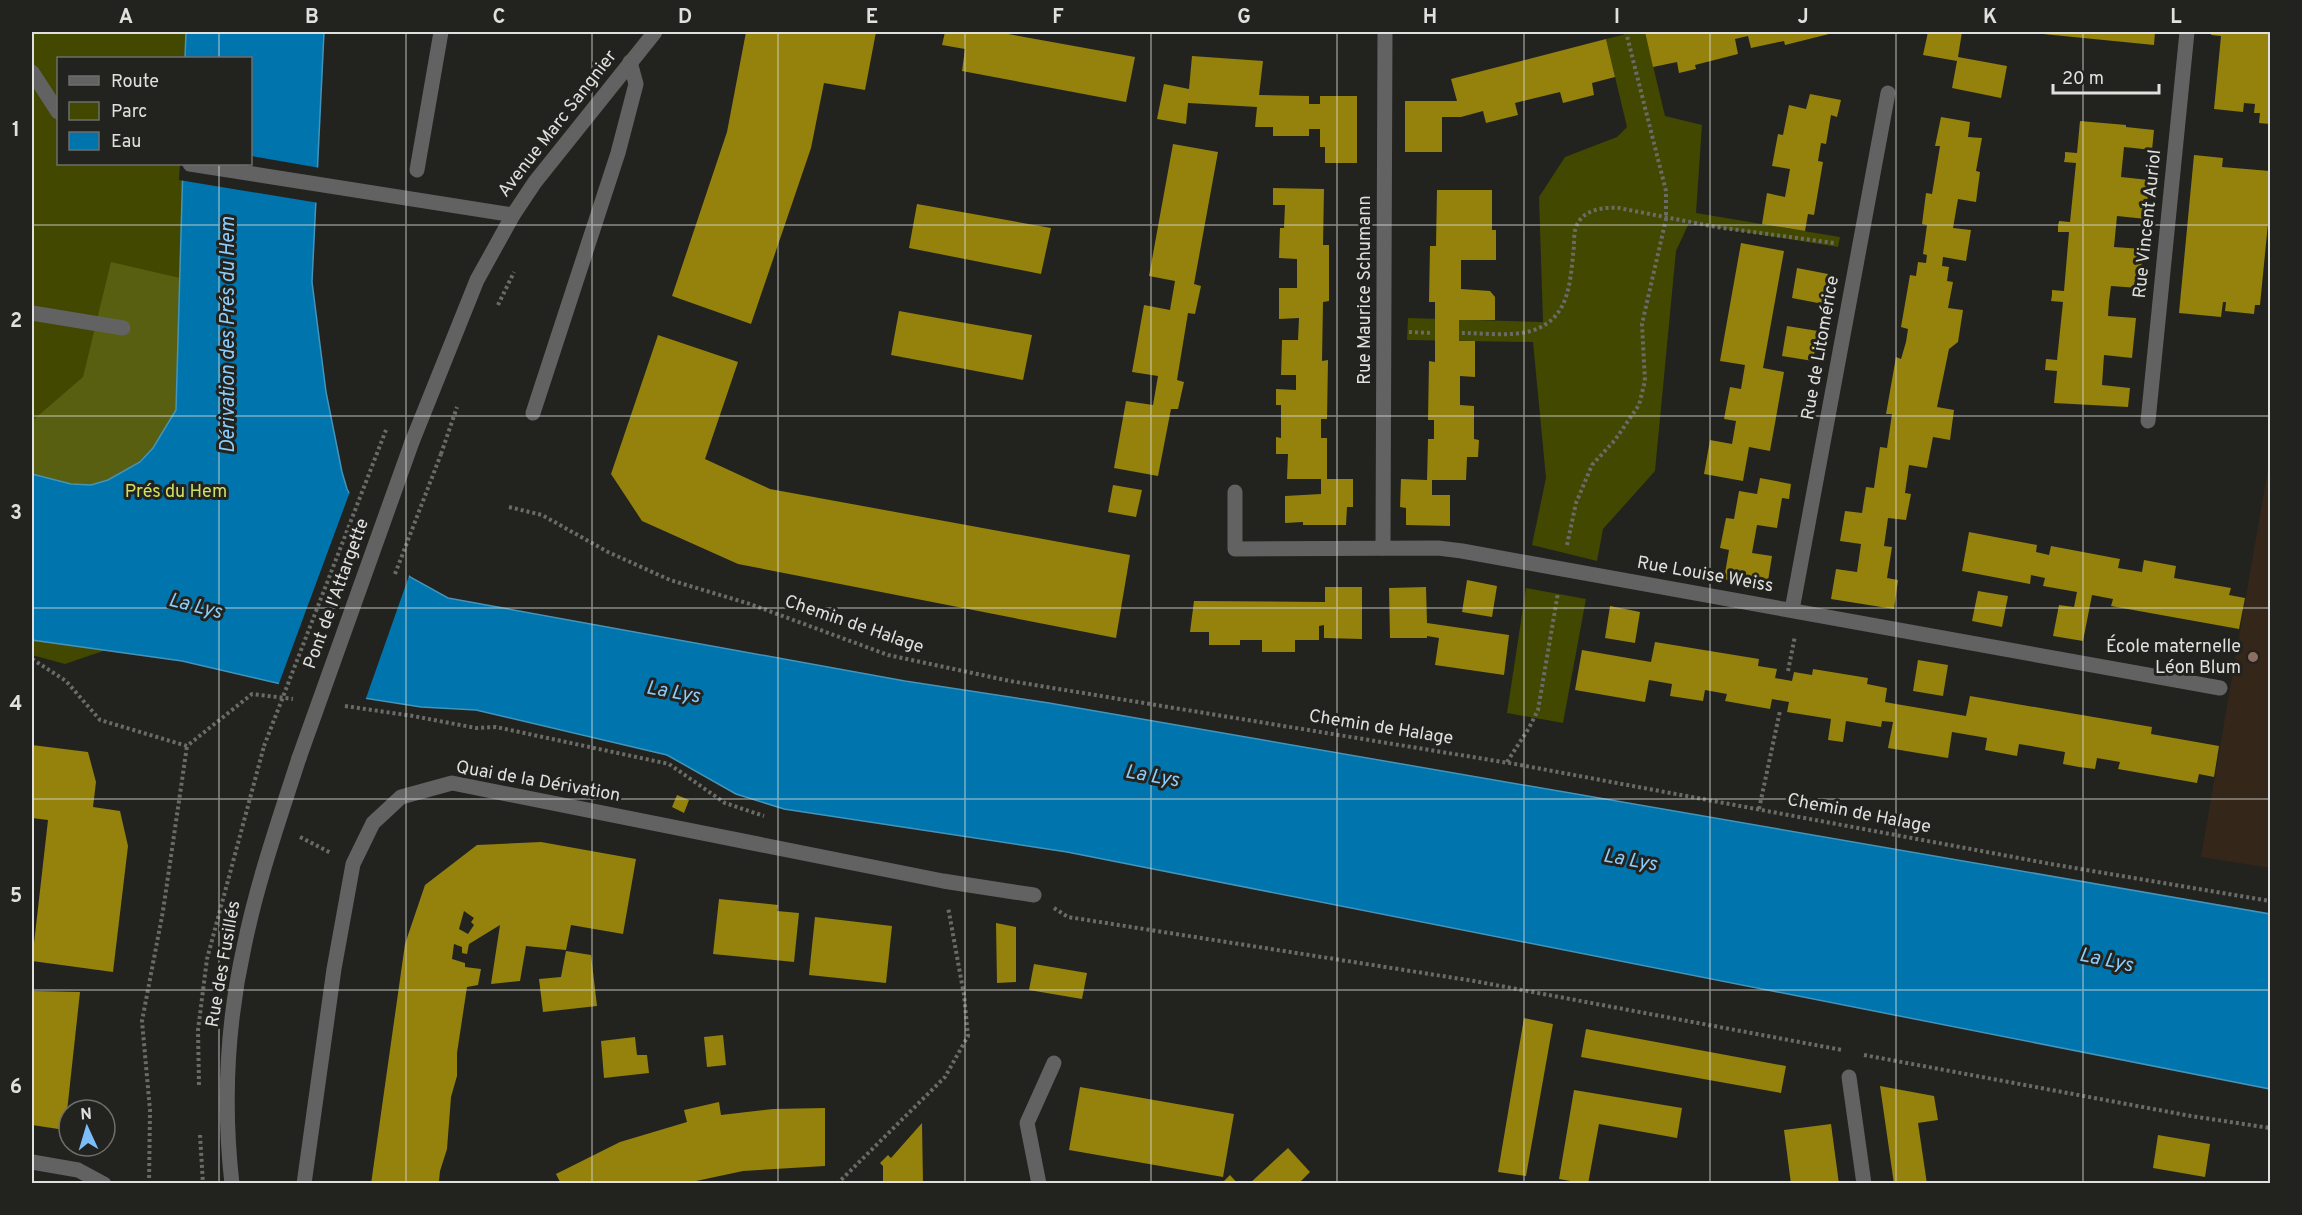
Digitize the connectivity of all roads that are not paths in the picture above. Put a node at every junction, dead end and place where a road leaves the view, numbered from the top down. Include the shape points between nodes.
1 (441, 32) edge
2 (655, 32) edge
3 (1384, 32) edge
4 (2187, 32) edge
5 (630, 62) junction
6 (32, 72) edge
7 (1888, 93) dead end
8 (57, 110) edge
9 (196, 165) edge
10 (417, 170) dead end
11 (513, 214) junction
12 (32, 313) edge
13 (123, 328) dead end
14 (533, 413) dead end
15 (2148, 421) dead end
16 (412, 442) joint
17 (1235, 492) dead end
18 (1383, 548) junction
19 (1796, 611) junction
20 (2220, 688) dead end
21 (299, 758) joint
22 (1034, 896) road end
23 (1054, 1063) dead end
24 (1849, 1077) dead end
25 (32, 1162) edge
26 (104, 1184) edge
27 (232, 1184) edge
28 (304, 1184) edge
29 (1039, 1184) edge
30 (1864, 1184) edge

1 - 10 street
2 - 5 street, Avenue Marc Sangnier
3 - 18 street, Rue Maurice Schumann
4 - 15 street, Rue Vincent Auriol
5 - 11 street, Avenue Marc Sangnier
5 - 14 street via 636,84 618,153
6 - 8 street
7 - 19 street, Rue de Litomérice
9 - 11 street
11 - 16 street, Avenue Marc Sangnier via 477,280
12 - 13 street
16 - 21 street, Pont de l'Attargette, bridge
17 - 18 street, Rue Louise Weiss via 1235,549
18 - 19 street, Rue Louise Weiss via 1438,548
19 - 20 street, Rue Louise Weiss
21 - 27 street, Rue des Fusillés via 261,879 237,984 227,1098
22 - 28 street, Quai de la Dérivation via 452,783 401,797 373,823 353,864
23 - 29 street via 1027,1123
24 - 30 street
25 - 26 street via 78,1170

